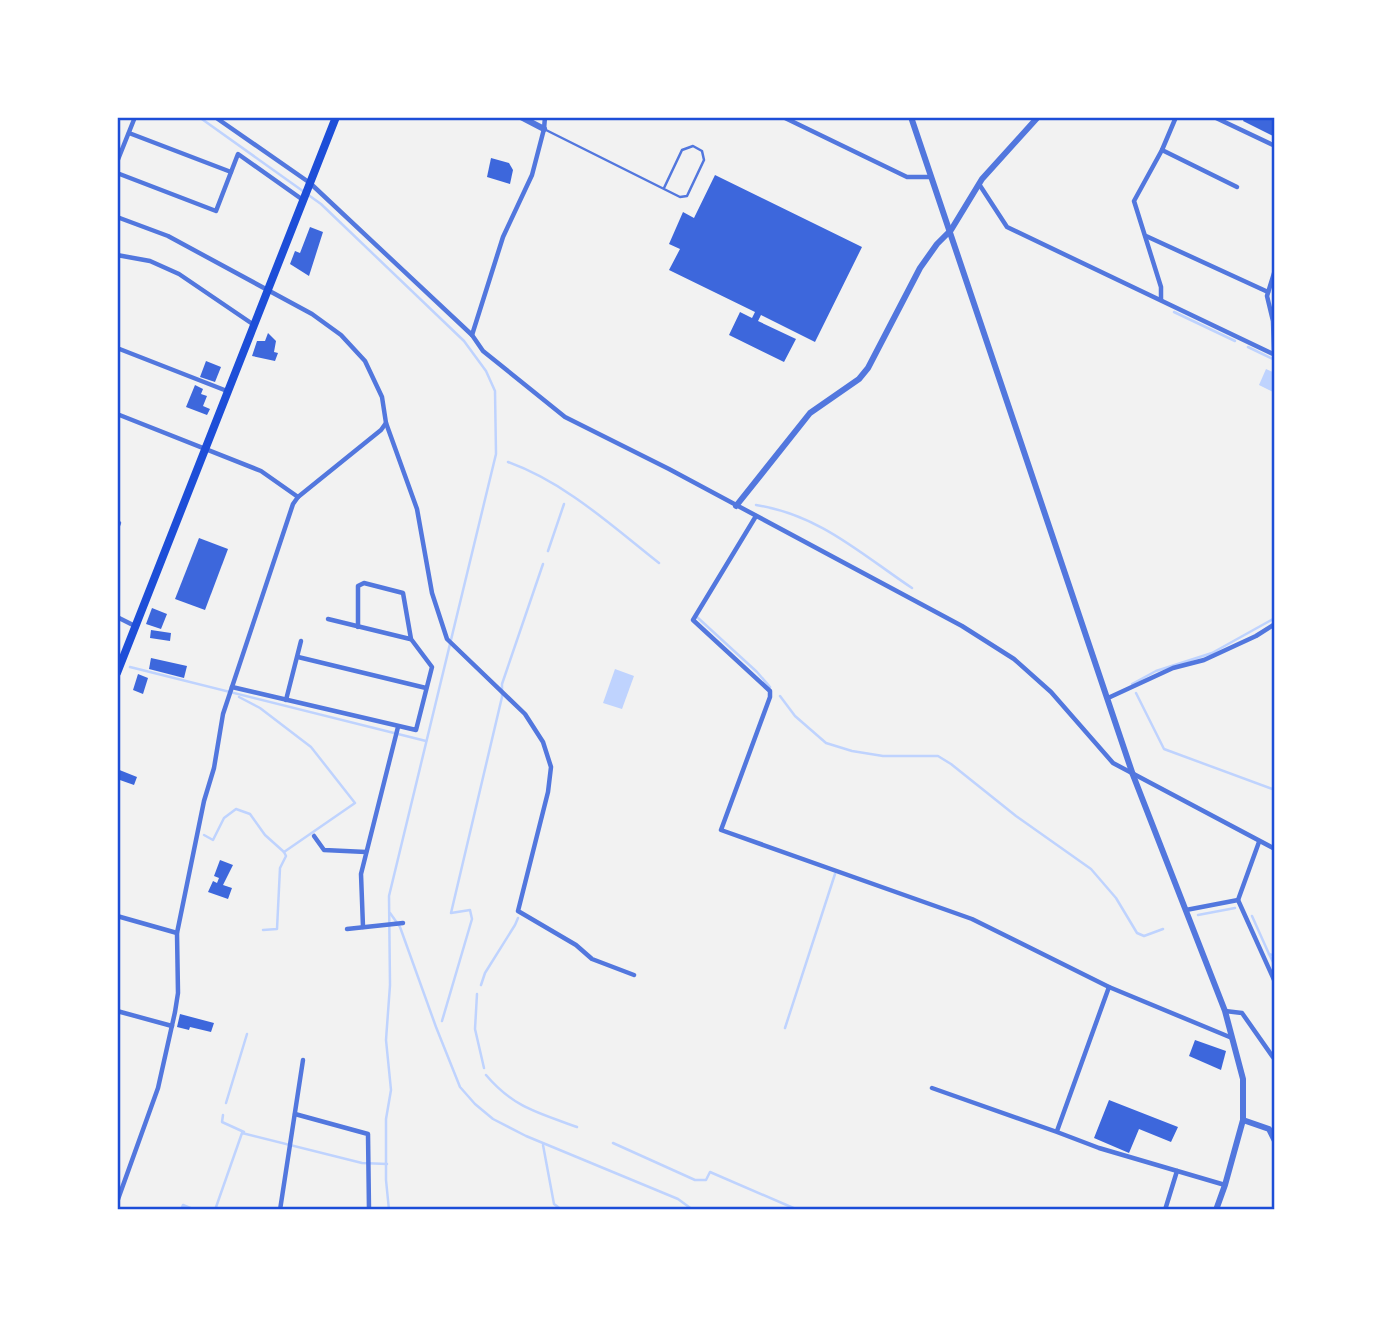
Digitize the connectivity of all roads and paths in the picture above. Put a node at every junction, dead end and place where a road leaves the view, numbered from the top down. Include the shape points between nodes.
1 (135, 117) edge
2 (215, 117) edge
3 (336, 117) edge
4 (521, 117) edge
5 (545, 117) edge
6 (783, 117) edge
7 (911, 117) edge
8 (1038, 117) edge
9 (1176, 117) edge
10 (1214, 117) edge
11 (544, 129) junction
12 (129, 133) junction
13 (1275, 146) edge
14 (1162, 150) junction
15 (117, 162) edge
16 (231, 172) junction
17 (117, 173) edge
18 (931, 177) junction
19 (979, 183) junction
20 (309, 185) junction
21 (1237, 187) dead end
22 (664, 188) junction
23 (304, 199) junction
24 (117, 217) edge
25 (951, 230) junction
26 (1145, 235) junction
27 (117, 255) edge
28 (1275, 270) edge
29 (268, 290) junction
30 (1268, 292) junction
31 (1161, 300) junction
32 (254, 326) junction
33 (472, 335) junction
34 (117, 348) edge
35 (1274, 355) edge
36 (229, 392) junction
37 (118, 416) edge
38 (386, 423) junction
39 (206, 449) junction
40 (298, 497) junction
41 (736, 506) junction
42 (756, 516) junction
43 (117, 617) edge
44 (328, 620) dead end
45 (1275, 624) edge
46 (136, 626) junction
47 (358, 627) junction
48 (411, 639) junction
49 (302, 641) dead end
50 (298, 657) junction
51 (117, 673) edge
52 (232, 688) junction
53 (426, 688) junction
54 (1108, 698) junction
55 (286, 700) junction
56 (398, 727) junction
57 (1133, 775) junction
58 (314, 836) dead end
59 (1259, 842) junction
60 (1275, 849) edge
61 (366, 852) junction
62 (1238, 900) junction
63 (1185, 910) junction
64 (117, 916) edge
65 (403, 923) dead end
66 (363, 927) junction
67 (347, 929) dead end
68 (177, 933) junction
69 (634, 975) dead end
70 (1275, 982) edge
71 (1109, 987) junction
72 (117, 1011) edge
73 (1225, 1011) junction
74 (172, 1026) junction
75 (1232, 1038) junction
76 (303, 1060) dead end
77 (1275, 1060) edge
78 (932, 1088) dead end
79 (295, 1114) junction
80 (1243, 1120) junction
81 (1057, 1132) junction
82 (1275, 1141) edge
83 (1177, 1171) junction
84 (1225, 1185) junction
85 (117, 1202) edge
86 (280, 1210) edge
87 (369, 1210) edge
88 (1165, 1210) edge
89 (1216, 1210) edge

1 - 12 street
2 - 20 street
3 - 20 main road
4 - 11 street
5 - 11 street
6 - 18 street via 907,177
7 - 18 street
8 - 19 street
9 - 14 street
10 - 13 street
11 - 22 lane
11 - 33 street via 533,175 503,237
12 - 15 street
12 - 16 street
14 - 21 street
14 - 26 street via 1134,201
16 - 17 street via 216,211
16 - 23 street via 238,154
18 - 25 street
19 - 25 street
19 - 31 street via 1007,227
20 - 23 main road
20 - 33 street
22 - 22 lane via 682,150 693,146 702,150 704,160 687,196
23 - 29 main road
24 - 29 street via 168,236
25 - 41 street via 920,268 868,368 810,413
25 - 54 street
26 - 30 street
26 - 31 street
27 - 32 street via 150,261 179,274
28 - 30 street
29 - 32 main road
29 - 38 street via 312,314 354,347 379,390
30 - 35 street
31 - 35 street
32 - 36 main road
33 - 41 street via 483,351 565,417
34 - 36 street
36 - 39 main road
37 - 39 street
38 - 40 street
38 - 69 street via 417,509 432,593 447,639 525,714 543,742 551,767 518,911 592,959
39 - 40 street via 261,471
39 - 46 main road
40 - 52 street
41 - 42 street
42 - 57 street via 962,626 1014,659 1051,692 1113,763
42 - 71 street via 693,620 769,691 770,697 721,830 972,919
43 - 46 street
44 - 47 street
45 - 54 street via 1204,660 1172,668
46 - 51 main road
47 - 48 street
47 - 48 street via 358,586 364,583 402,593
48 - 53 street via 432,667
49 - 50 street
50 - 53 street
50 - 55 street
52 - 55 street
52 - 68 street
53 - 56 street via 416,730
54 - 57 street
55 - 56 street
56 - 61 street
57 - 59 street
57 - 63 street
58 - 61 street via 324,850
59 - 60 street
59 - 62 street
61 - 66 street via 361,874
62 - 63 street
62 - 70 street
63 - 73 street
64 - 68 street
65 - 66 street
66 - 67 street
68 - 74 street via 178,993
71 - 75 street
71 - 81 street
72 - 74 street
73 - 75 street
73 - 77 street via 1242,1013
74 - 85 street via 158,1088
75 - 80 street via 1242,1079
76 - 79 street
78 - 81 street
79 - 86 street
79 - 87 street via 368,1134
80 - 82 street via 1269,1129
80 - 84 street
81 - 83 street
83 - 84 street
83 - 88 street
84 - 89 street

